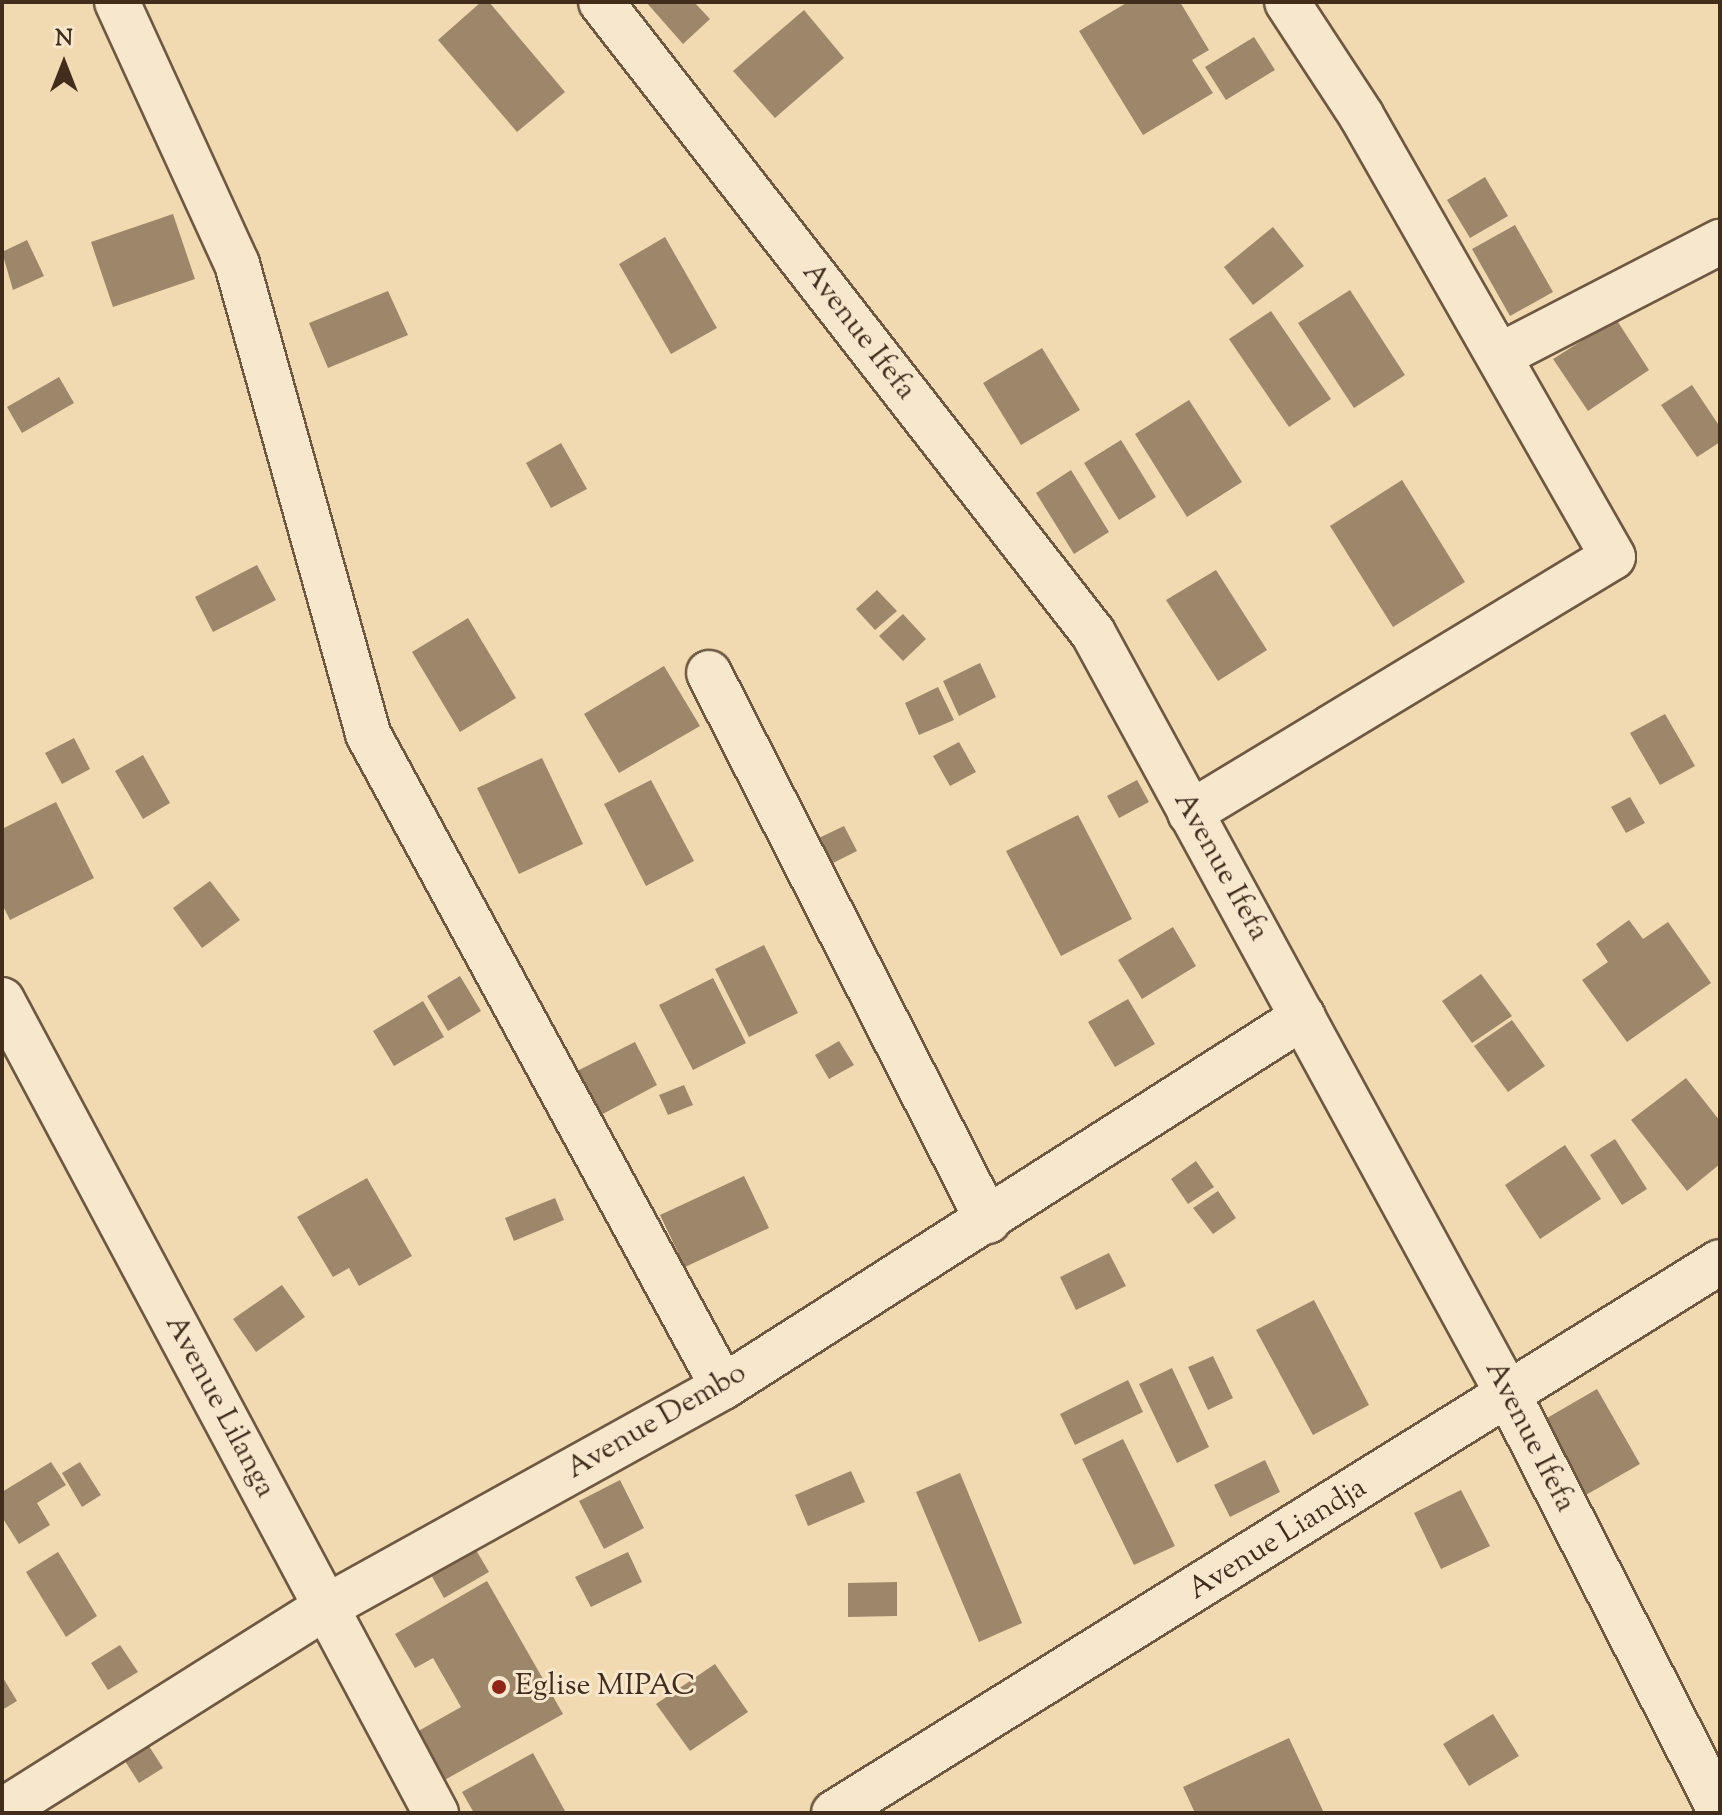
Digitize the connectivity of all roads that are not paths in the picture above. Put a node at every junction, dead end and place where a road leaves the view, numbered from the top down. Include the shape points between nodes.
1 (117, 2) edge
2 (601, 2) edge
3 (1287, 2) edge
4 (1720, 242) edge
5 (1499, 356) junction
6 (709, 673) dead end
7 (1190, 813) junction
8 (2, 1000) edge
9 (1303, 1017) junction
10 (988, 1221) junction
11 (1720, 1262) edge
12 (723, 1387) junction
13 (1510, 1398) junction
14 (326, 1607) junction
15 (1720, 1810) edge
16 (2, 1811) edge
17 (436, 1813) edge
18 (834, 1813) edge

1 - 12 street via 237,264 368,734
2 - 7 street, Avenue Ifefa via 1093,633
3 - 5 street via 1361,115
4 - 5 street
5 - 7 street via 1613,557
6 - 10 street
7 - 9 street, Avenue Ifefa
8 - 14 street, Avenue Lilanga
9 - 10 street, Avenue Dembo
9 - 13 street, Avenue Ifefa
10 - 12 street, Avenue Dembo
11 - 13 street, Avenue Liandja
12 - 14 street, Avenue Dembo
13 - 15 street, Avenue Ifefa
13 - 18 street, Avenue Liandja
14 - 16 street, Avenue Dembo
14 - 17 street, Avenue Lilanga

